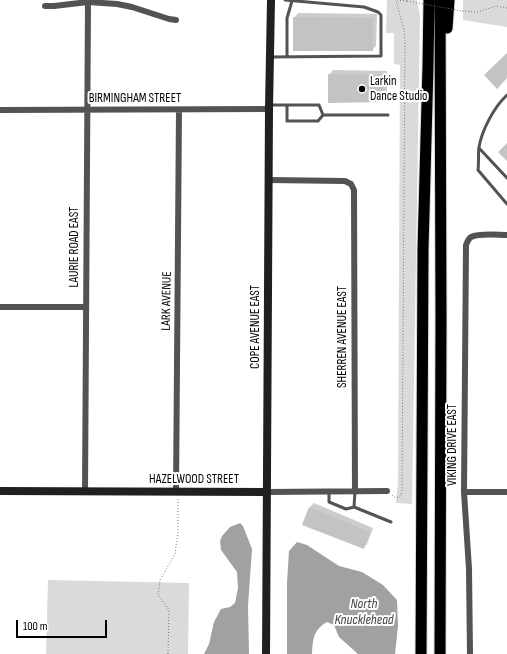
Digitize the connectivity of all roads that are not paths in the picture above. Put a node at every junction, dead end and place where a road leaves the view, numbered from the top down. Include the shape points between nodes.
1 (271, 0) edge
2 (285, 0) edge
3 (422, 0) edge
4 (429, 0) edge
5 (440, 0) edge
6 (448, 0) edge
7 (292, 1) edge
8 (88, 2) junction
9 (45, 6) dead end
10 (176, 20) dead end
11 (270, 57) junction
12 (287, 57) junction
13 (441, 84) junction
14 (507, 94) edge
15 (287, 106) junction
16 (270, 107) junction
17 (0, 110) edge
18 (87, 110) junction
19 (179, 110) junction
20 (324, 115) junction
21 (388, 115) dead end
22 (426, 121) junction
23 (479, 148) junction
24 (507, 178) edge
25 (269, 180) junction
26 (507, 204) edge
27 (507, 235) edge
28 (0, 307) edge
29 (86, 307) junction
30 (387, 490) road end
31 (355, 491) junction
32 (0, 492) edge
33 (85, 492) junction
34 (267, 492) junction
35 (329, 492) junction
36 (464, 492) junction
37 (507, 492) edge
38 (177, 494) junction
39 (354, 507) junction
40 (391, 522) dead end
41 (266, 654) edge
42 (421, 654) edge
43 (440, 654) edge
44 (470, 654) edge

1 - 11 street, COPE AVENUE EAST
2 - 7 lane
3 - 22 highway
4 - 22 highway
5 - 13 highway
6 - 13 highway
7 - 12 lane via 287,18
7 - 12 lane via 364,7 378,12 381,15 380,56
8 - 9 street
8 - 10 street via 132,7
8 - 18 street, LAURIE ROAD EAST
11 - 12 lane
11 - 16 street, COPE AVENUE EAST
13 - 43 highway
14 - 23 lane via 483,132
15 - 16 lane
15 - 20 lane via 319,106
15 - 20 lane via 287,121 318,121
16 - 19 street, BIRMINGHAM STREET
16 - 25 street, COPE AVENUE EAST
17 - 18 street, BIRMINGHAM STREET
18 - 19 street, BIRMINGHAM STREET
18 - 29 street, LAURIE ROAD EAST
19 - 38 street, LARK AVENUE
20 - 21 lane
22 - 42 highway
23 - 24 lane
23 - 26 lane via 478,170
25 - 31 street, SHERREN AVENUE EAST via 345,181 351,184 354,190
25 - 34 street, COPE AVENUE EAST
27 - 36 street, VIKING DRIVE EAST via 471,237 466,246
28 - 29 street
29 - 33 street, LAURIE ROAD EAST
30 - 31 street, HAZELWOOD STREET
31 - 35 street, HAZELWOOD STREET
31 - 39 lane
32 - 33 street, HAZELWOOD STREET
33 - 38 street, HAZELWOOD STREET
34 - 35 street, HAZELWOOD STREET
34 - 38 street, HAZELWOOD STREET
34 - 41 street, COPE AVENUE EAST
35 - 39 lane via 329,502 346,509
36 - 37 street
36 - 44 street, VIKING DRIVE EAST via 469,568
39 - 40 lane

